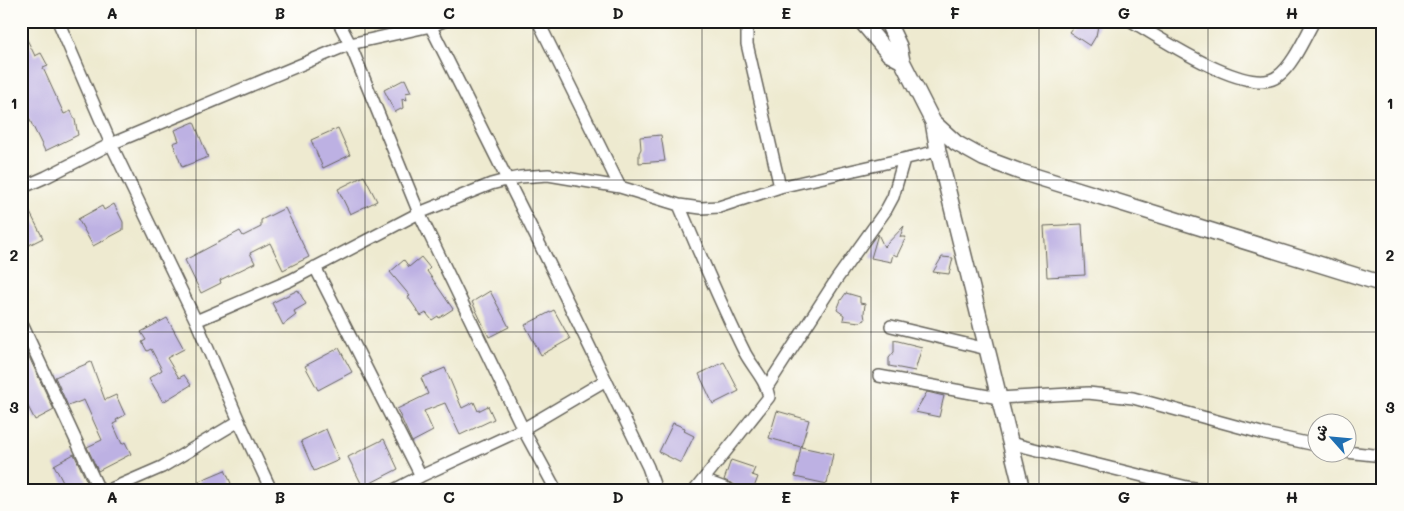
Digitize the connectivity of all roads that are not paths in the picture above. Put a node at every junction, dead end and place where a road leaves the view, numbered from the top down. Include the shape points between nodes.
1 (58, 21) edge
2 (338, 21) edge
3 (444, 21) edge
4 (538, 21) edge
5 (747, 21) edge
6 (862, 21) edge
7 (873, 21) edge
8 (887, 21) edge
9 (1131, 21) edge
10 (1314, 21) edge
11 (429, 24) edge
12 (350, 44) junction
13 (902, 61) junction
14 (933, 122) junction
15 (111, 144) junction
16 (938, 151) junction
17 (904, 159) junction
18 (506, 180) junction
19 (620, 187) junction
20 (780, 187) junction
21 (21, 188) edge
22 (679, 205) junction
23 (419, 213) junction
24 (315, 267) junction
25 (1383, 284) edge
26 (196, 321) junction
27 (22, 326) edge
28 (891, 326) dead end
29 (987, 349) junction
30 (879, 376) dead end
31 (606, 380) junction
32 (767, 387) junction
33 (999, 398) junction
34 (239, 421) junction
35 (523, 429) junction
36 (1010, 443) junction
37 (1306, 443) edge
38 (1356, 453) edge
39 (1383, 456) edge
40 (421, 476) junction
41 (703, 480) junction
42 (99, 490) edge
43 (109, 490) edge
44 (271, 490) edge
45 (394, 490) edge
46 (556, 490) edge
47 (656, 490) edge
48 (695, 490) edge
49 (730, 490) edge
50 (1022, 490) edge
51 (1209, 490) edge

1 - 15 street
2 - 12 street
3 - 11 street
4 - 19 street
5 - 20 street via 747,44
6 - 7 street
6 - 13 street via 889,54
8 - 13 street
9 - 10 street via 1212,68 1259,82 1279,76
11 - 12 street
11 - 18 street
12 - 15 street
12 - 23 street
13 - 14 street
14 - 16 street
14 - 25 street via 956,143 983,158 1018,171
15 - 21 street
15 - 26 street
16 - 17 street
16 - 29 street
17 - 20 street
17 - 32 street via 886,210
18 - 19 street via 548,175
18 - 23 street
18 - 31 street
19 - 22 street
20 - 22 street via 719,207
22 - 32 street via 746,353
23 - 24 street
23 - 35 street
24 - 26 street
24 - 40 street
26 - 34 street
27 - 42 street
28 - 29 street
29 - 33 street
30 - 33 street
31 - 35 street
31 - 47 street
32 - 41 street via 769,397 765,403
33 - 36 street
33 - 37 street via 1088,393 1133,398
34 - 43 street via 162,467
34 - 44 street
35 - 40 street
35 - 46 street
36 - 50 street
36 - 51 street
38 - 39 street
40 - 45 street
41 - 48 street
41 - 49 street

